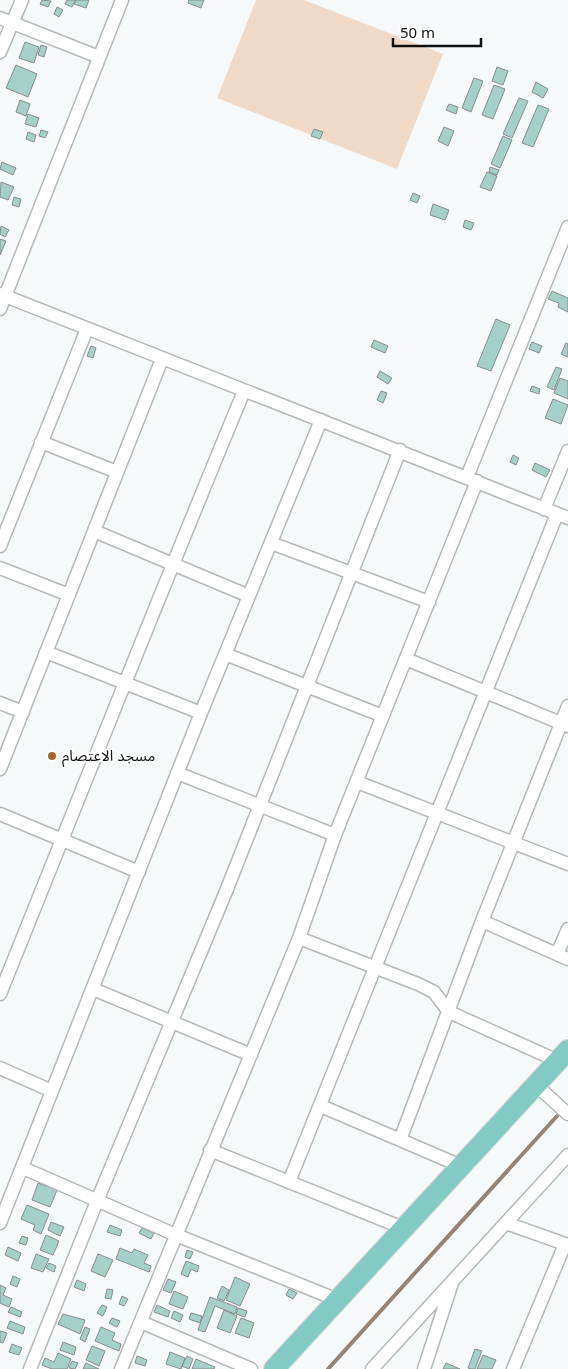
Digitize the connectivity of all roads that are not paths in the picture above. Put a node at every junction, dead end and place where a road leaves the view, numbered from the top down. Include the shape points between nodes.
1 (22, 0) edge
2 (122, 0) edge
3 (0, 18) edge
4 (12, 23) junction
5 (0, 52) edge
6 (99, 57) junction
7 (568, 227) edge
8 (2, 295) edge
9 (0, 308) edge
10 (87, 329) junction
11 (162, 359) junction
12 (244, 391) junction
13 (321, 420) junction
14 (42, 442) junction
15 (400, 450) junction
16 (568, 451) edge
17 (117, 472) junction
18 (472, 478) junction
19 (544, 509) junction
20 (563, 516) edge
21 (94, 531) junction
22 (270, 543) junction
23 (0, 546) edge
24 (172, 563) junction
25 (0, 568) edge
26 (352, 572) junction
27 (69, 595) junction
28 (249, 596) junction
29 (429, 602) junction
30 (46, 652) junction
31 (225, 654) junction
32 (406, 659) junction
33 (123, 682) junction
34 (307, 687) junction
35 (486, 693) junction
36 (0, 702) edge
37 (568, 706) edge
38 (23, 712) junction
39 (201, 713) junction
40 (383, 716) junction
41 (565, 724) edge
42 (0, 769) edge
43 (177, 773) junction
44 (357, 782) junction
45 (260, 806) junction
46 (439, 812) junction
47 (0, 814) edge
48 (335, 835) junction
49 (62, 840) junction
50 (513, 842) junction
51 (568, 864) edge
52 (139, 872) junction
53 (482, 921) junction
54 (568, 929) edge
55 (300, 938) junction
56 (563, 956) edge
57 (375, 969) junction
58 (93, 990) junction
59 (0, 994) edge
60 (449, 1012) junction
61 (173, 1022) junction
62 (251, 1054) junction
63 (563, 1056) edge
64 (0, 1068) edge
65 (536, 1085) junction
66 (52, 1091) junction
67 (321, 1106) junction
68 (568, 1114) edge
69 (400, 1140) junction
70 (210, 1150) junction
71 (568, 1155) edge
72 (461, 1166) junction
73 (23, 1168) junction
74 (289, 1182) junction
75 (97, 1200) junction
76 (0, 1223) edge
77 (506, 1223) junction
78 (403, 1228) junction
79 (176, 1235) junction
80 (566, 1244) edge
81 (454, 1278) junction
82 (338, 1300) junction
83 (141, 1322) junction
84 (30, 1369) edge
85 (120, 1369) edge
86 (252, 1369) edge
87 (274, 1369) edge
88 (372, 1369) edge
89 (424, 1369) edge
90 (514, 1369) edge

1 - 4 street
2 - 6 street
3 - 4 street
4 - 5 street
4 - 6 street
6 - 8 street
7 - 18 street
8 - 9 street
8 - 10 street
10 - 11 street
10 - 14 street
11 - 12 street
11 - 17 street
12 - 13 street
12 - 24 street
13 - 15 street
13 - 22 street
14 - 17 street
14 - 23 street
15 - 18 street
15 - 26 street
16 - 19 street
17 - 21 street
18 - 19 street
18 - 29 street
19 - 20 street
20 - 35 street
21 - 24 street
21 - 27 street
22 - 26 street
22 - 28 street
24 - 28 street
24 - 33 street
25 - 27 street
26 - 29 street
26 - 34 street
27 - 30 street
28 - 31 street
29 - 32 street
30 - 33 street
30 - 38 street
31 - 34 street
31 - 39 street
32 - 35 street
32 - 40 street
33 - 39 street
33 - 49 street
34 - 40 street
34 - 45 street
35 - 41 street
35 - 46 street
36 - 38 street
37 - 41 street
38 - 42 street
39 - 43 street
40 - 44 street
41 - 50 street
43 - 45 street
43 - 52 street
44 - 46 street
44 - 48 street
45 - 48 street
45 - 61 street
46 - 50 street
46 - 57 street
47 - 49 street
48 - 55 street
49 - 52 street
49 - 59 street
50 - 51 street
50 - 53 street
52 - 58 street
53 - 56 street
53 - 60 street
54 - 56 street
55 - 57 street
55 - 62 street
57 - 60 street via 434,992
57 - 67 street
58 - 61 street
58 - 66 street
60 - 63 street
60 - 69 street
61 - 62 street
61 - 75 street
62 - 70 street
63 - 65 main road
64 - 66 street
65 - 68 street
65 - 72 main road
66 - 73 street
67 - 69 street
67 - 74 street
69 - 72 street
70 - 74 street
70 - 79 street
71 - 77 street
72 - 78 main road
73 - 75 street
73 - 76 street
74 - 78 street
75 - 79 street
75 - 84 street
77 - 80 street
77 - 81 street
78 - 82 main road
79 - 82 street
79 - 83 street
80 - 90 street
81 - 88 street
81 - 89 street
82 - 87 main road
83 - 85 street
83 - 86 street

